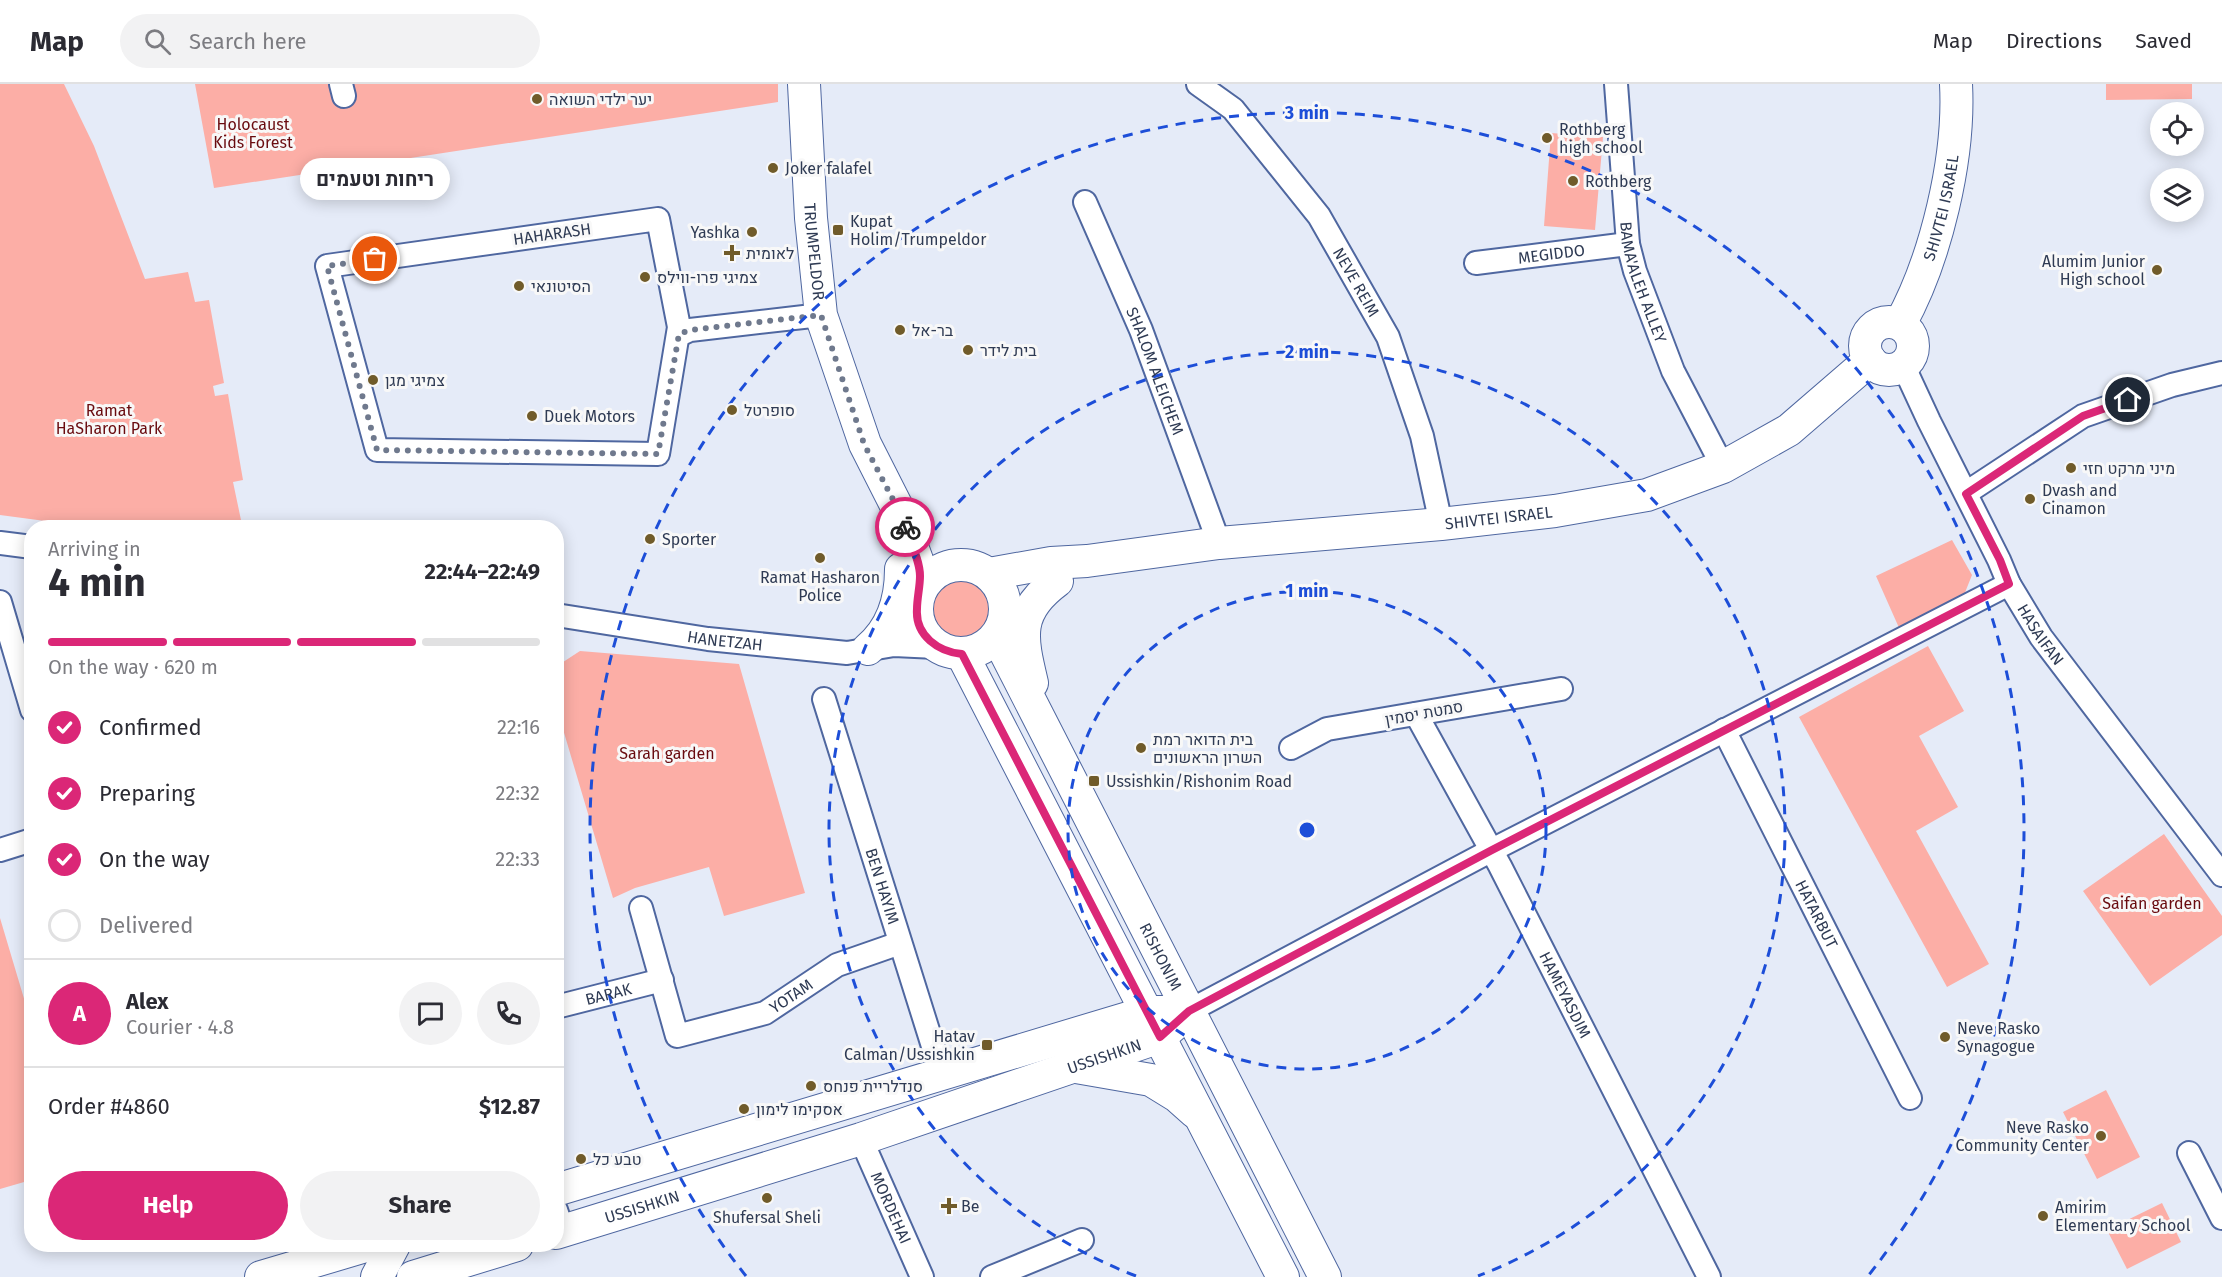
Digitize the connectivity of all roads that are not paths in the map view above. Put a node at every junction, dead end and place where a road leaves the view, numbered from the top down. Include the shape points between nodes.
1 (804, 84) edge
2 (1198, 84) edge
3 (1616, 84) edge
4 (1956, 84) edge
5 (1085, 202) dead end
6 (1628, 244) junction
7 (1476, 263) dead end
8 (821, 315) junction
9 (1900, 324) junction
10 (682, 330) junction
11 (1870, 360) junction
12 (1903, 365) junction
13 (2222, 373) edge
14 (1723, 467) junction
15 (1966, 494) junction
16 (899, 511) junction
17 (1441, 524) junction
18 (0, 543) edge
19 (1219, 543) junction
20 (24, 546) edge
21 (1088, 561) junction
22 (977, 570) junction
23 (1057, 581) junction
24 (2009, 584) junction
25 (0, 602) edge
26 (564, 616) edge
27 (1001, 626) junction
28 (934, 630) junction
29 (881, 647) junction
30 (24, 683) edge
31 (1561, 689) dead end
32 (824, 699) dead end
33 (1416, 714) junction
34 (1724, 730) junction
35 (1046, 733) junction
36 (1291, 748) dead end
37 (24, 842) edge
38 (0, 850) edge
39 (1492, 850) junction
40 (2222, 876) edge
41 (641, 908) dead end
42 (900, 943) junction
43 (662, 980) junction
44 (564, 1005) edge
45 (1189, 1011) junction
46 (1154, 1024) junction
47 (1072, 1066) junction
48 (942, 1075) junction
49 (1910, 1098) dead end
50 (1202, 1118) junction
51 (861, 1138) junction
52 (2189, 1154) dead end
53 (564, 1188) edge
54 (2222, 1218) edge
55 (564, 1223) edge
56 (1082, 1240) dead end
57 (345, 1252) edge
58 (390, 1252) edge
59 (494, 1252) edge
60 (261, 1277) edge
61 (377, 1277) edge
62 (413, 1277) edge
63 (922, 1277) edge
64 (992, 1277) edge
65 (1283, 1277) edge
66 (1325, 1277) edge
67 (1709, 1277) edge

1 - 8 street, TRUMPELDOR
2 - 17 street, NEVE REIM via 1233,109 1319,216 1388,337 1422,436
3 - 6 street, BAMA'ALEH ALLEY
4 - 9 street, SHIVTEI ISRAEL via 1955,142 1935,240
5 - 19 street, SHALOM ALEICHEM via 1141,330
6 - 7 street, MEGIDDO
6 - 14 street, BAMA'ALEH ALLEY via 1673,371
8 - 10 street
8 - 16 street, TRUMPELDOR via 864,444
9 - 11 street via 1884,322 1869,333 1865,346
9 - 12 street via 1913,343 1913,352
10 - 10 street, HAHARASH via 658,219 327,266 377,450 658,454
11 - 12 street via 1884,369
11 - 14 street, SHIVTEI ISRAEL via 1790,430
12 - 15 street, HASAIFAN
13 - 15 street via 2172,385 2083,416
14 - 17 street, SHIVTEI ISRAEL via 1647,495 1555,511
15 - 24 street, HASAIFAN
16 - 22 street, TRUMPELDOR via 944,559
16 - 28 street, TRUMPELDOR
16 - 29 street via 901,578 897,603 881,638
17 - 19 street, SHIVTEI ISRAEL
18 - 20 street
19 - 21 street, SHIVTEI ISRAEL
21 - 22 street, SHIVTEI ISRAEL
21 - 23 street, SHIVTEI ISRAEL
22 - 27 street via 999,586 1006,607
22 - 28 street via 949,566 925,582
23 - 27 street, SHIVTEI ISRAEL via 1019,602
23 - 35 street via 1033,602 1025,621 1031,680
24 - 34 street
24 - 40 street, HASAIFAN via 2041,637
25 - 30 street
26 - 29 street, HANETZAH via 708,639 848,653
27 - 28 street via 977,651
27 - 35 street, RISHONIM
28 - 29 street
28 - 29 street, HANETZAH
28 - 46 street
31 - 33 street, סמטת יסמין
32 - 42 street, BEN HAYIM
33 - 36 street, סמטת יסמין via 1327,729
33 - 39 street, HAMEYASDIM
34 - 39 street
34 - 49 street, HATARBUT
35 - 45 street, RISHONIM
37 - 38 street
39 - 45 street
39 - 67 street, HAMEYASDIM
41 - 43 street
42 - 43 street, YOTAM via 837,965 765,1013 677,1036
42 - 48 street, BEN HAYIM
43 - 44 street, BARAK
45 - 46 street, USSISHKIN
45 - 66 street, RISHONIM
46 - 47 street, USSISHKIN
46 - 48 street, USSISHKIN
46 - 50 street
47 - 50 street via 1151,1080
47 - 51 street, USSISHKIN
48 - 53 street, USSISHKIN
50 - 65 street
51 - 55 street, USSISHKIN
51 - 63 street, MORDEHAI
52 - 54 street
56 - 64 street
57 - 60 street
58 - 61 street
59 - 62 street

